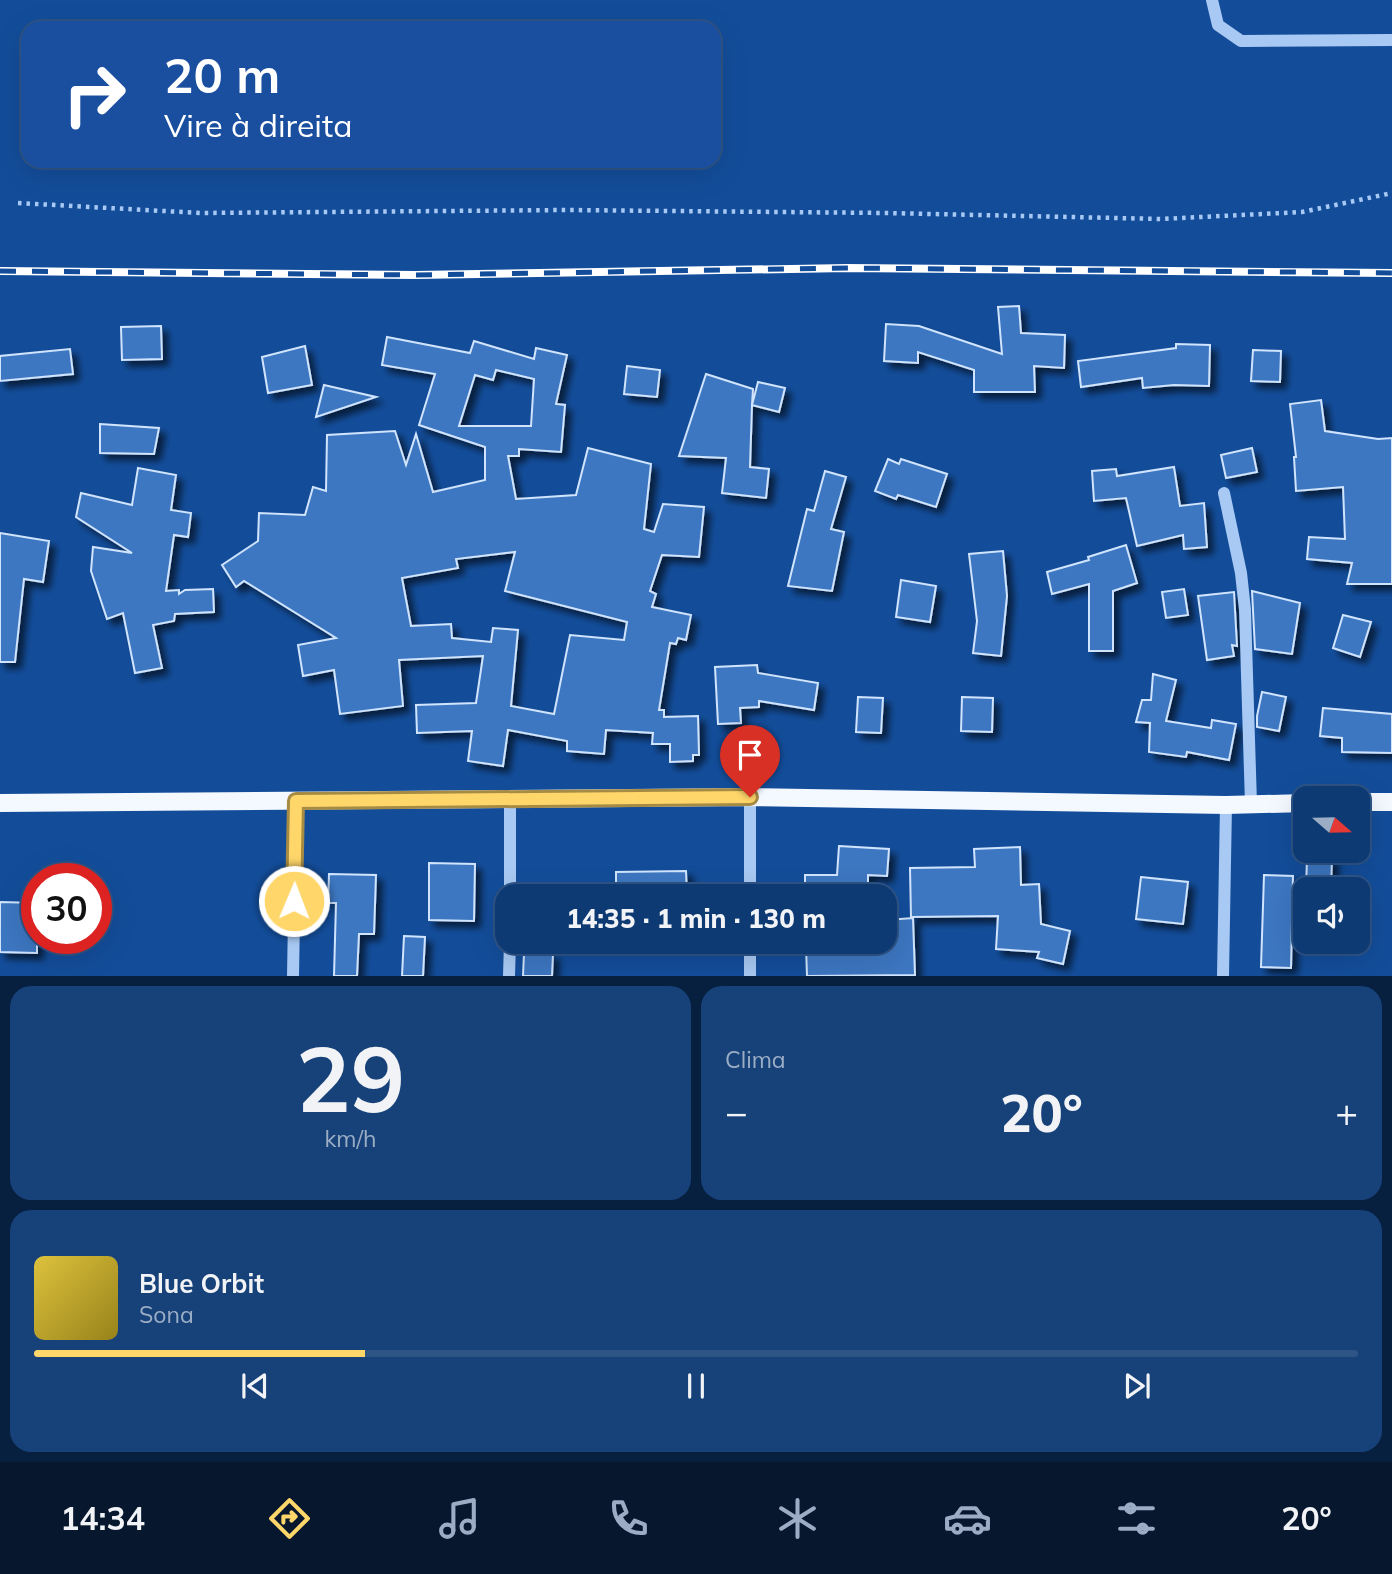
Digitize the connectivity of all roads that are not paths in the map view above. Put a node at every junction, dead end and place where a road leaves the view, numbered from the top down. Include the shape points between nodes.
1 (1212, 0) edge
2 (1392, 40) edge
3 (1224, 493) dead end
4 (750, 797) junction
5 (510, 799) junction
6 (296, 801) junction
7 (1370, 802) edge
8 (1392, 802) edge
9 (0, 803) edge
10 (1293, 803) edge
11 (1251, 804) junction
12 (1226, 805) junction
13 (510, 884) edge
14 (750, 884) edge
15 (510, 954) edge
16 (750, 954) edge
17 (293, 975) edge
18 (509, 975) edge
19 (750, 975) edge
20 (1223, 975) edge

1 - 2 street via 1219,25 1241,41
3 - 11 street via 1245,610
4 - 5 main road
4 - 12 main road
4 - 14 street
5 - 6 main road
5 - 13 street
6 - 9 main road
6 - 17 street
7 - 8 main road
10 - 11 main road
11 - 12 main road
12 - 20 street
15 - 18 street
16 - 19 street

